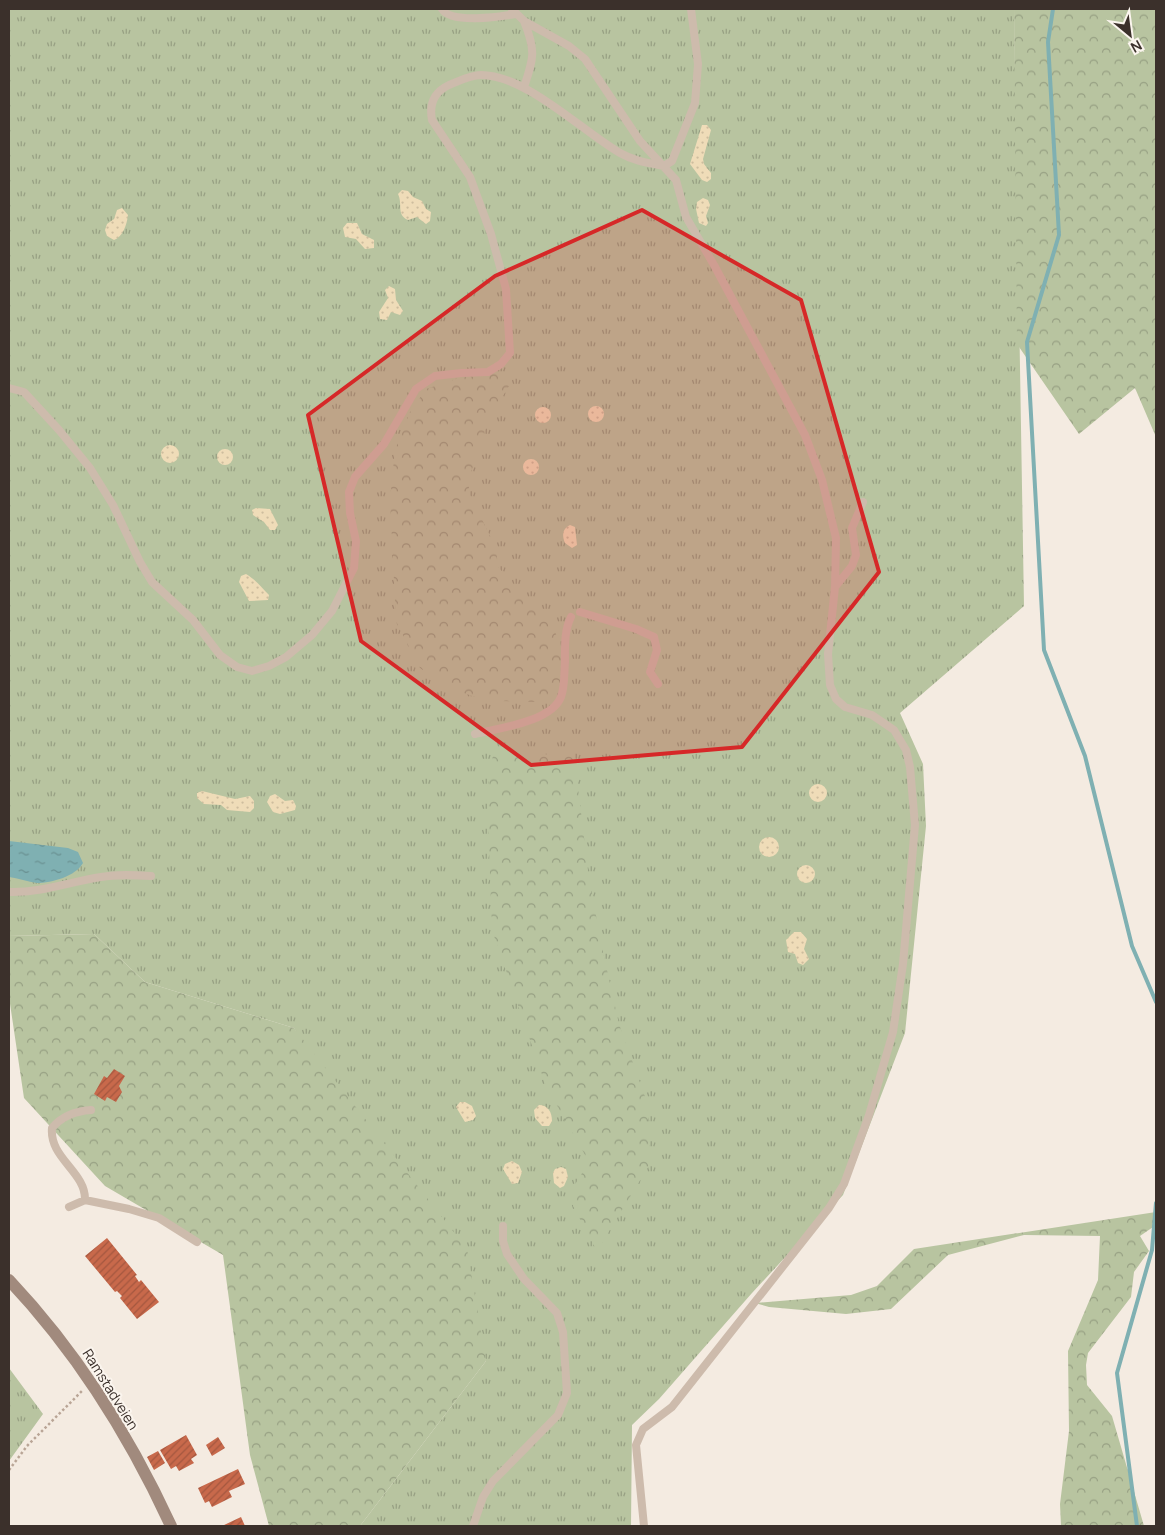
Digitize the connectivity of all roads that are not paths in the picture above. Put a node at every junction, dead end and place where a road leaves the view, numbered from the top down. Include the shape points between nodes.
1 (442, 9) edge
2 (691, 9) edge
3 (514, 11) edge
4 (524, 21) junction
5 (524, 88) junction
6 (664, 166) junction
7 (9, 388) edge
8 (863, 502) dead end
9 (835, 587) junction
10 (580, 612) dead end
11 (571, 617) dead end
12 (658, 684) dead end
13 (475, 734) dead end
14 (151, 876) dead end
15 (9, 892) edge
16 (91, 1110) dead end
17 (85, 1200) junction
18 (69, 1207) dead end
19 (503, 1226) dead end
20 (197, 1242) dead end
21 (9, 1280) edge
22 (171, 1526) edge
23 (473, 1526) edge
24 (644, 1526) edge

1 - 3 lane via 452,17 495,17
2 - 6 lane via 698,64 694,103 672,161
3 - 4 lane
4 - 5 lane via 532,43 533,60
4 - 6 lane via 585,58 640,141
5 - 6 lane via 620,153 638,161
5 - 7 lane via 494,76 480,75 445,87 434,97 430,108 432,120 470,177 491,234 506,289 510,353 488,372 435,376 416,389 384,444 355,477 349,492 356,541 354,568 332,611 312,635 269,666 252,671 237,667 220,655 193,620 152,582 109,498 60,430 24,392
6 - 9 lane via 676,180 686,217 805,436 822,480 836,538
8 - 9 lane via 852,528 856,555 852,566
9 - 24 lane via 828,654 830,685 836,699 845,707 872,715 894,730 906,750 910,767 915,826 903,964 893,1032 869,1115 844,1184 829,1208 672,1407 643,1429 636,1445
10 - 12 lane via 654,637 657,650 650,672
11 - 13 lane via 565,636 564,687 553,709 539,717
14 - 15 lane via 100,877 31,893
16 - 17 lane via 63,1118 52,1128 55,1148 84,1188
17 - 18 lane
17 - 20 lane via 159,1218
19 - 23 lane via 507,1254 524,1279 557,1313 563,1332 567,1394 558,1415 493,1481 483,1497
21 - 22 street, Ramstadveien via 64,1344 90,1383

